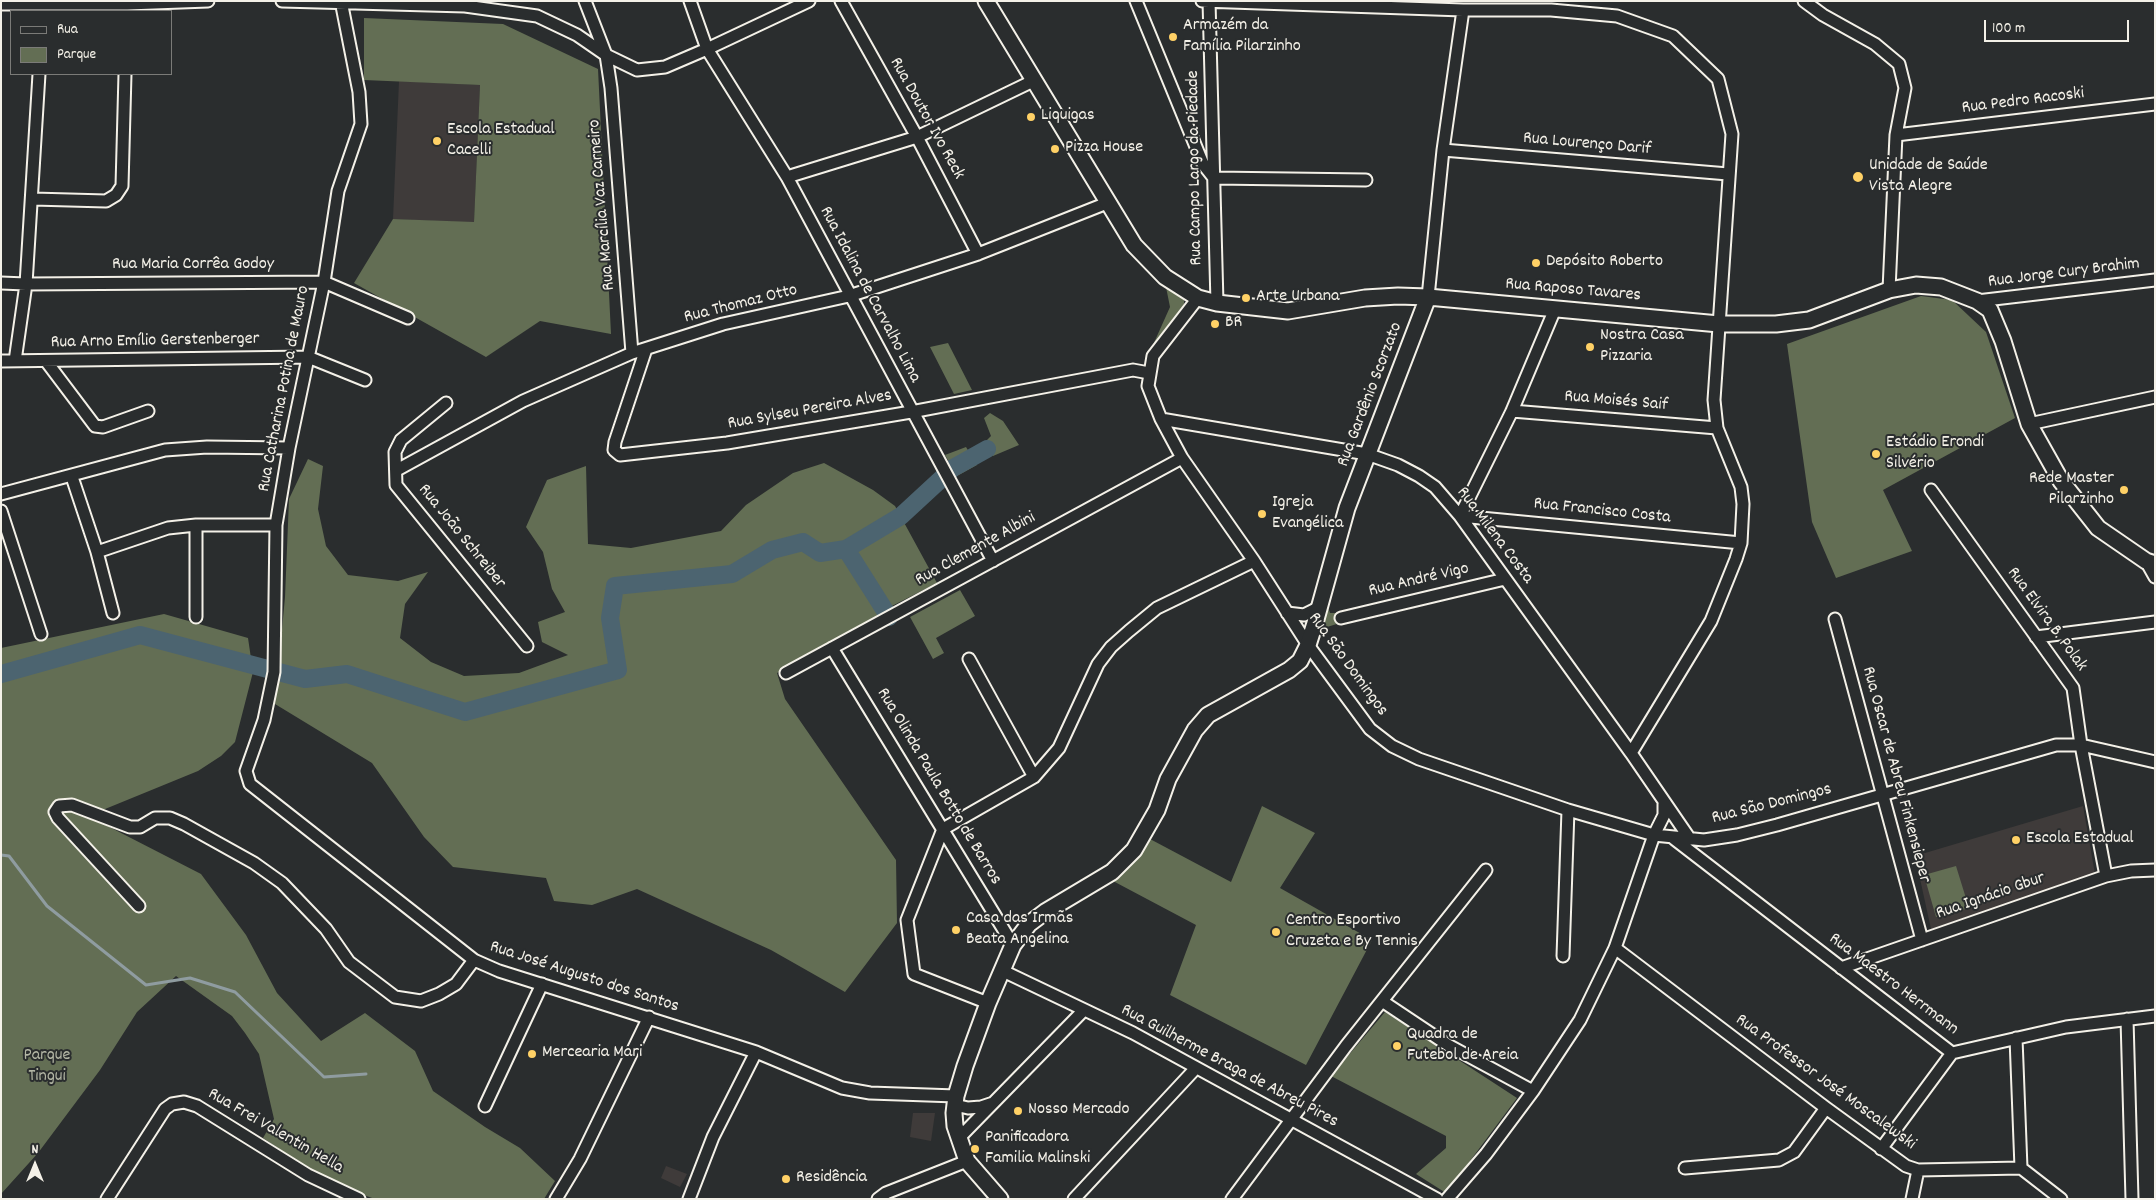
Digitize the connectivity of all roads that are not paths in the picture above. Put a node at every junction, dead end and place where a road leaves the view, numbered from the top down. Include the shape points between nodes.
1 (208, 1) edge
2 (282, 1) edge
3 (585, 1) edge
4 (690, 1) edge
5 (809, 1) edge
6 (841, 1) edge
7 (986, 1) edge
8 (1136, 1) edge
9 (1202, 1) edge
10 (1210, 1) edge
11 (1804, 1) edge
12 (341, 2) edge
13 (63, 3) edge
14 (1314, 3) edge
15 (1, 4) edge
16 (464, 4) edge
17 (42, 8) edge
18 (127, 8) edge
19 (1463, 10) junction
20 (708, 49) junction
21 (606, 55) junction
22 (39, 75) edge
23 (125, 75) edge
24 (1033, 81) junction
25 (2155, 104) edge
26 (1896, 135) junction
27 (917, 136) junction
28 (1444, 150) junction
29 (1728, 174) junction
30 (787, 178) junction
31 (1214, 178) junction
32 (1366, 180) dead end
33 (33, 199) junction
34 (1106, 203) junction
35 (978, 254) junction
36 (2155, 280) edge
37 (324, 282) junction
38 (1, 283) edge
39 (26, 284) junction
40 (1889, 290) junction
41 (849, 296) junction
42 (1428, 297) junction
43 (1198, 298) junction
44 (1977, 302) junction
45 (1217, 303) junction
46 (1555, 308) junction
47 (408, 318) dead end
48 (1719, 324) junction
49 (646, 349) junction
50 (632, 353) junction
51 (308, 357) junction
52 (1, 361) edge
53 (15, 361) junction
54 (46, 361) junction
55 (1149, 373) junction
56 (365, 380) dead end
57 (2155, 397) edge
58 (446, 403) dead end
59 (148, 411) dead end
60 (1512, 411) junction
61 (911, 412) junction
62 (1161, 420) junction
63 (2029, 424) junction
64 (1717, 428) junction
65 (289, 448) junction
66 (1368, 454) junction
67 (1182, 458) junction
68 (396, 470) junction
69 (72, 477) junction
70 (1931, 490) dead end
71 (1, 494) edge
72 (1, 511) edge
73 (1460, 516) junction
74 (196, 525) junction
75 (276, 525) junction
76 (1741, 543) junction
77 (97, 552) junction
78 (993, 561) junction
79 (1254, 561) junction
80 (2151, 562) edge
81 (2155, 577) edge
82 (1505, 579) junction
83 (1318, 608) junction
84 (112, 613) dead end
85 (1287, 614) junction
86 (196, 617) dead end
87 (1341, 618) dead end
88 (1835, 619) dead end
89 (2155, 622) edge
90 (41, 634) dead end
91 (2036, 637) junction
92 (1308, 645) junction
93 (527, 646) dead end
94 (832, 648) junction
95 (969, 659) dead end
96 (786, 673) dead end
97 (2081, 745) junction
98 (1631, 753) junction
99 (2155, 762) edge
100 (1034, 777) junction
101 (250, 784) joint
102 (1882, 794) junction
103 (1664, 804) junction
104 (1568, 810) junction
105 (943, 829) junction
106 (1654, 835) junction
107 (1673, 838) junction
108 (1690, 839) junction
109 (1704, 840) junction
110 (1702, 861) junction
111 (1486, 870) dead end
112 (2155, 870) edge
113 (2106, 876) junction
114 (139, 906) dead end
115 (1922, 940) junction
116 (1013, 945) junction
117 (1615, 948) junction
118 (1563, 956) dead end
119 (474, 960) junction
120 (1841, 968) junction
121 (1002, 971) junction
122 (542, 984) junction
123 (1382, 1001) junction
124 (988, 1003) junction
125 (1084, 1010) junction
126 (2155, 1016) edge
127 (649, 1018) junction
128 (2127, 1019) junction
129 (2016, 1038) junction
130 (756, 1052) junction
131 (1952, 1053) junction
132 (1196, 1068) junction
133 (1533, 1091) junction
134 (955, 1101) junction
135 (995, 1102) junction
136 (485, 1106) dead end
137 (1826, 1108) junction
138 (1292, 1119) junction
139 (959, 1138) junction
140 (1882, 1149) junction
141 (967, 1161) junction
142 (1685, 1168) dead end
143 (2021, 1168) junction
144 (1918, 1170) junction
145 (107, 1199) edge
146 (359, 1199) edge
147 (556, 1199) edge
148 (689, 1199) edge
149 (878, 1199) edge
150 (1000, 1199) edge
151 (1074, 1199) edge
152 (1232, 1199) edge
153 (1437, 1199) edge
154 (1447, 1199) edge
155 (1912, 1199) edge
156 (2061, 1199) edge
157 (2132, 1199) edge

1 - 18 street
2 - 12 street
3 - 21 street, Rua Marcília Vaz Carneiro
4 - 20 street, Rua Idalina de Carvalho Lima
5 - 20 street
6 - 27 street, Rua Doutor Ivo Reck
7 - 24 main road, Rua Raposo Tavares
8 - 31 street via 1203,164
9 - 10 street
10 - 14 street
10 - 31 street, Rua Campo Largo da Piedade
11 - 26 street via 1876,44 1899,64 1905,88
12 - 16 street
12 - 37 street, Rua Catharina Potina de Mauro via 359,92 361,124 338,191
13 - 17 street
13 - 18 street
14 - 19 street
15 - 17 street
16 - 21 street via 537,16 576,35
19 - 28 street, Rua Gardênio Scorzato
19 - 29 street via 1551,10 1617,16 1673,36 1718,79 1732,134
20 - 21 street via 665,67 638,70
20 - 30 street, Rua Idalina de Carvalho Lima
21 - 50 street, Rua Marcília Vaz Carneiro via 618,152
22 - 33 street
23 - 33 street via 122,186 116,195 106,201
24 - 27 street
24 - 34 main road, Rua Raposo Tavares
25 - 26 street, Rua Pedro Racoski
26 - 40 street
27 - 30 street
27 - 35 street, Rua Doutor Ivo Reck
28 - 29 street, Rua Lourenço Darif
28 - 42 street, Rua Gardênio Scorzato
29 - 48 street
30 - 41 street, Rua Idalina de Carvalho Lima
31 - 32 street
31 - 45 street, Rua Campo Largo da Piedade
33 - 39 street
34 - 35 street, Rua Thomaz Otto
34 - 43 main road, Rua Raposo Tavares via 1152,266
35 - 41 street, Rua Thomaz Otto
36 - 44 street, Rua Jorge Cury Brahim
37 - 39 street, Rua Maria Corrêa Godoy
37 - 47 street, Rua Maria Corrêa Godoy
37 - 51 street, Rua Catharina Potina de Mauro
38 - 39 street, Rua Maria Corrêa Godoy
39 - 53 street
40 - 44 main road, Rua Raposo Tavares via 1916,285 1941,287
40 - 48 main road, Rua Raposo Tavares via 1809,320 1776,324
41 - 49 street, Rua Thomaz Otto via 723,324
41 - 61 street, Rua Idalina de Carvalho Lima
42 - 45 main road, Rua Raposo Tavares via 1365,298 1288,311
42 - 46 main road, Rua Raposo Tavares
42 - 66 main road, Rua Gardênio Scorzato
43 - 45 main road, Rua Raposo Tavares
43 - 55 street, Rua São Domingos via 1153,356
44 - 63 main road, Rua Raposo Tavares via 1990,310
46 - 48 main road, Rua Raposo Tavares
46 - 60 street
48 - 64 street via 1714,400
49 - 50 street, Rua Thomaz Otto
49 - 61 street, Rua Sylseu Pereira Alves via 614,450 620,455 727,443
50 - 68 street, Rua Thomaz Otto via 523,401
51 - 54 street, Rua Arno Emílio Gerstenberger
51 - 56 street, Rua Arno Emílio Gerstenberger
51 - 65 street, Rua Catharina Potina de Mauro
52 - 53 street, Rua Arno Emílio Gerstenberger
53 - 54 street, Rua Arno Emílio Gerstenberger
54 - 59 street via 95,426 103,427
55 - 61 street, Rua Sylseu Pereira Alves via 1133,370
55 - 62 street, Rua São Domingos via 1148,386
57 - 63 street
58 - 68 street, Rua João Schreiber via 401,440 395,452
60 - 64 street, Rua Moisés Saif
60 - 73 street
61 - 78 street, Rua Idalina de Carvalho Lima
62 - 66 street, Rua Milena Costa
62 - 67 street, Rua São Domingos
63 - 80 main road, Rua Raposo Tavares via 2062,481 2098,528
64 - 76 street via 1741,487
65 - 69 street via 165,450
65 - 75 street, Rua Catharina Potina de Mauro
66 - 73 street, Rua Milena Costa via 1419,476 1435,487
66 - 83 main road, Rua Gardênio Scorzato
67 - 78 street, Rua Clemente Albini
67 - 79 street, Rua São Domingos
68 - 93 street, Rua João Schreiber via 396,485
69 - 71 street
69 - 77 street
70 - 91 street, Rua Elvira B. Polak
72 - 90 street
73 - 76 street, Rua Francisco Costa
73 - 82 street, Rua Milena Costa
74 - 75 street
74 - 77 street via 168,528
74 - 86 street
75 - 101 street, Rua Catharina Potina de Mauro via 274,672 264,720 246,772
76 - 98 street via 1711,620
77 - 84 street
78 - 94 street, Rua Clemente Albini
79 - 85 street, Rua São Domingos
79 - 100 street via 1157,608 1111,647 1098,664 1059,748
80 - 81 street
82 - 87 street, Rua André Vigo
82 - 98 street, Rua Milena Costa
83 - 85 street, Rua São Domingos via 1304,615
83 - 92 main road, Rua Gardênio Scorzato
85 - 92 street, Rua São Domingos
88 - 102 street, Rua Oscar de Abreu Finkensieper
89 - 91 street
91 - 97 street, Rua Elvira B. Polak via 2073,688
92 - 104 street, Rua São Domingos via 1370,729 1392,746 1419,759
92 - 116 main road, Rua Gardênio Scorzato via 1300,661 1289,670 1208,715 1195,730 1134,850 1112,872 1029,924
94 - 96 street, Rua Clemente Albini
94 - 105 street, Rua Olinda Paula Botto de Barros
95 - 100 street
97 - 99 street, Rua São Domingos
97 - 102 street, Rua São Domingos via 2056,745
97 - 113 street, Rua Elvira B. Polak
98 - 103 street, Rua Milena Costa
100 - 105 street
101 - 119 street, Rua José Augusto dos Santos
102 - 109 street, Rua São Domingos via 1758,830
102 - 115 street, Rua Oscar de Abreu Finkensieper
103 - 106 street via 1664,815
103 - 108 street, Rua Milena Costa
104 - 106 street, Rua São Domingos
104 - 118 street
105 - 116 street, Rua Olinda Paula Botto de Barros
105 - 124 street via 908,920 914,974
106 - 107 street, Rua São Domingos
106 - 117 street
107 - 108 street, Rua São Domingos
107 - 110 street, Rua Maestro Herrmann
108 - 109 street, Rua São Domingos
109 - 110 street
110 - 120 street, Rua Maestro Herrmann
111 - 123 street
112 - 113 street, Rua Ignácio Gbur
113 - 115 street, Rua Ignácio Gbur
114 - 119 street via 58,818 55,812 59,806 72,804 130,827 140,827 155,818 170,818 184,824 282,883 326,930 349,962 395,997 421,1001 439,994 456,984
115 - 120 street, Rua Ignácio Gbur
116 - 121 main road, Rua Gardênio Scorzato
117 - 133 street via 1580,1020
117 - 137 street, Rua Professor José Moscalewski
119 - 122 street, Rua José Augusto dos Santos
120 - 131 street, Rua Maestro Herrmann
121 - 124 main road, Rua Gardênio Scorzato
121 - 125 street, Rua Guilherme Braga de Abreu Pires
122 - 127 street, Rua José Augusto dos Santos
122 - 136 street
123 - 133 street via 1448,1045
123 - 138 street
124 - 134 main road, Rua Gardênio Scorzato
125 - 132 street, Rua Guilherme Braga de Abreu Pires
125 - 135 street
126 - 128 street, Rua Maestro Herrmann
127 - 130 street, Rua José Augusto dos Santos
127 - 147 street via 580,1159
128 - 129 street, Rua Maestro Herrmann
128 - 157 street
129 - 131 street, Rua Maestro Herrmann
129 - 143 street
130 - 134 street, Rua José Augusto dos Santos via 842,1088
130 - 148 street via 713,1137
131 - 140 street
132 - 138 street, Rua Guilherme Braga de Abreu Pires
132 - 151 street
133 - 154 street
134 - 135 street, Rua José Augusto dos Santos via 968,1108
134 - 139 main road, Rua Gardênio Scorzato
135 - 139 street
137 - 140 street, Rua Professor José Moscalewski
137 - 142 street via 1794,1152 1779,1160
138 - 152 street
138 - 153 street, Rua Guilherme Braga de Abreu Pires
139 - 141 main road, Rua Gardênio Scorzato
140 - 144 street, Rua Professor José Moscalewski via 1906,1166
141 - 149 street
141 - 150 main road, Rua Gardênio Scorzato
143 - 144 street, Rua Professor José Moscalewski
143 - 156 street
144 - 155 street
145 - 146 street, Rua Frei Valentin Hella via 166,1110 172,1104 184,1102 197,1106 308,1175

